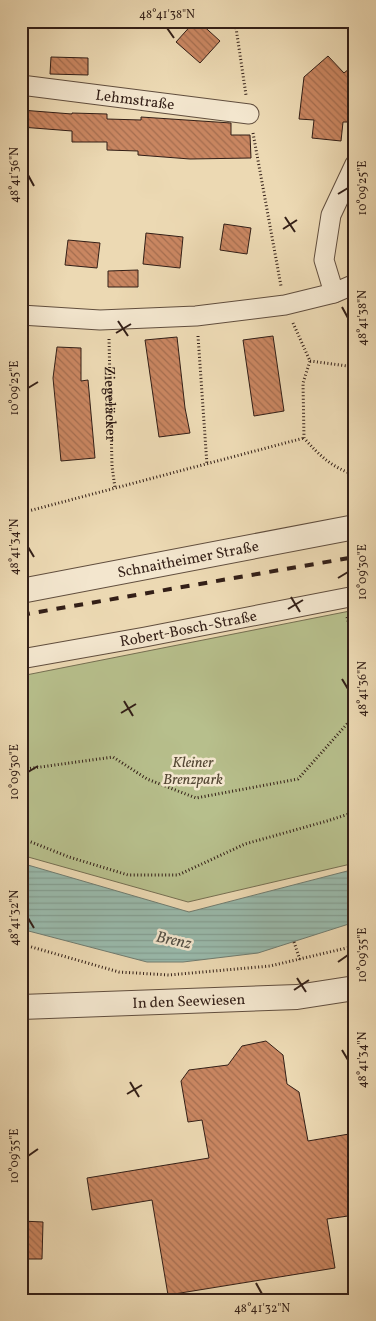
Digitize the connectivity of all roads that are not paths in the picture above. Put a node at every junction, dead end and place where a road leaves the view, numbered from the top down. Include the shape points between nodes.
1 (21, 85) edge
2 (249, 114) road end
3 (355, 164) edge
4 (355, 284) edge
5 (334, 293) junction
6 (21, 315) edge
7 (355, 527) edge
8 (21, 591) edge
9 (349, 597) edge
10 (21, 659) edge
11 (355, 988) edge
12 (21, 1007) edge

1 - 2 street, Lehmstraße
3 - 5 street via 331,215 324,260
4 - 5 street
5 - 6 street via 285,305 196,316 108,320
7 - 8 street, Schnaitheimer Straße
9 - 10 street, Robert-Bosch-Straße
11 - 12 street, In den Seewiesen via 297,997

